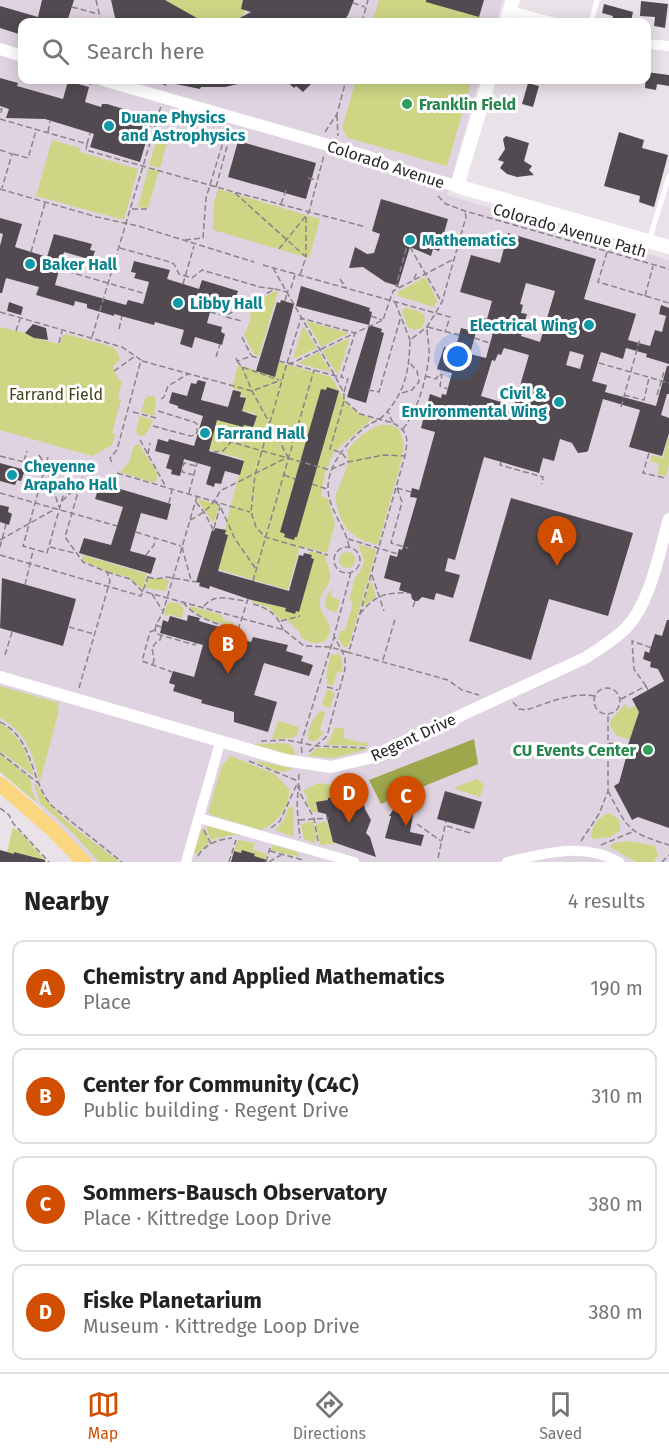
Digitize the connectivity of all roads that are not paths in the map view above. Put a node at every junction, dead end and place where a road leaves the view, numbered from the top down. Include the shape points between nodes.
1 (597, 0) edge
2 (510, 11) edge
3 (537, 18) edge
4 (592, 18) edge
5 (651, 44) edge
6 (669, 46) edge
7 (0, 49) edge
8 (18, 55) edge
9 (117, 84) edge
10 (488, 84) edge
11 (669, 176) edge
12 (457, 186) junction
13 (649, 241) junction
14 (669, 247) edge
15 (669, 519) edge
16 (0, 677) edge
17 (220, 743) junction
18 (0, 784) edge
19 (0, 796) edge
20 (202, 819) junction
21 (191, 861) edge
22 (70, 862) edge
23 (84, 862) edge
24 (354, 862) edge
25 (507, 862) edge
26 (619, 862) edge

1 - 4 lane
2 - 3 street
5 - 6 street
7 - 8 street
9 - 12 street, Colorado Avenue via 348,150 398,170
10 - 12 main road
11 - 13 lane
12 - 13 main road, Colorado Avenue
13 - 14 main road, Colorado Avenue
15 - 17 street, Regent Drive via 647,592 636,614 613,640 585,658 369,758 331,767
16 - 17 street, Regent Drive
17 - 20 street
18 - 23 main road
19 - 22 main road via 46,835
20 - 21 street
20 - 24 street
25 - 26 street via 575,850 595,852

